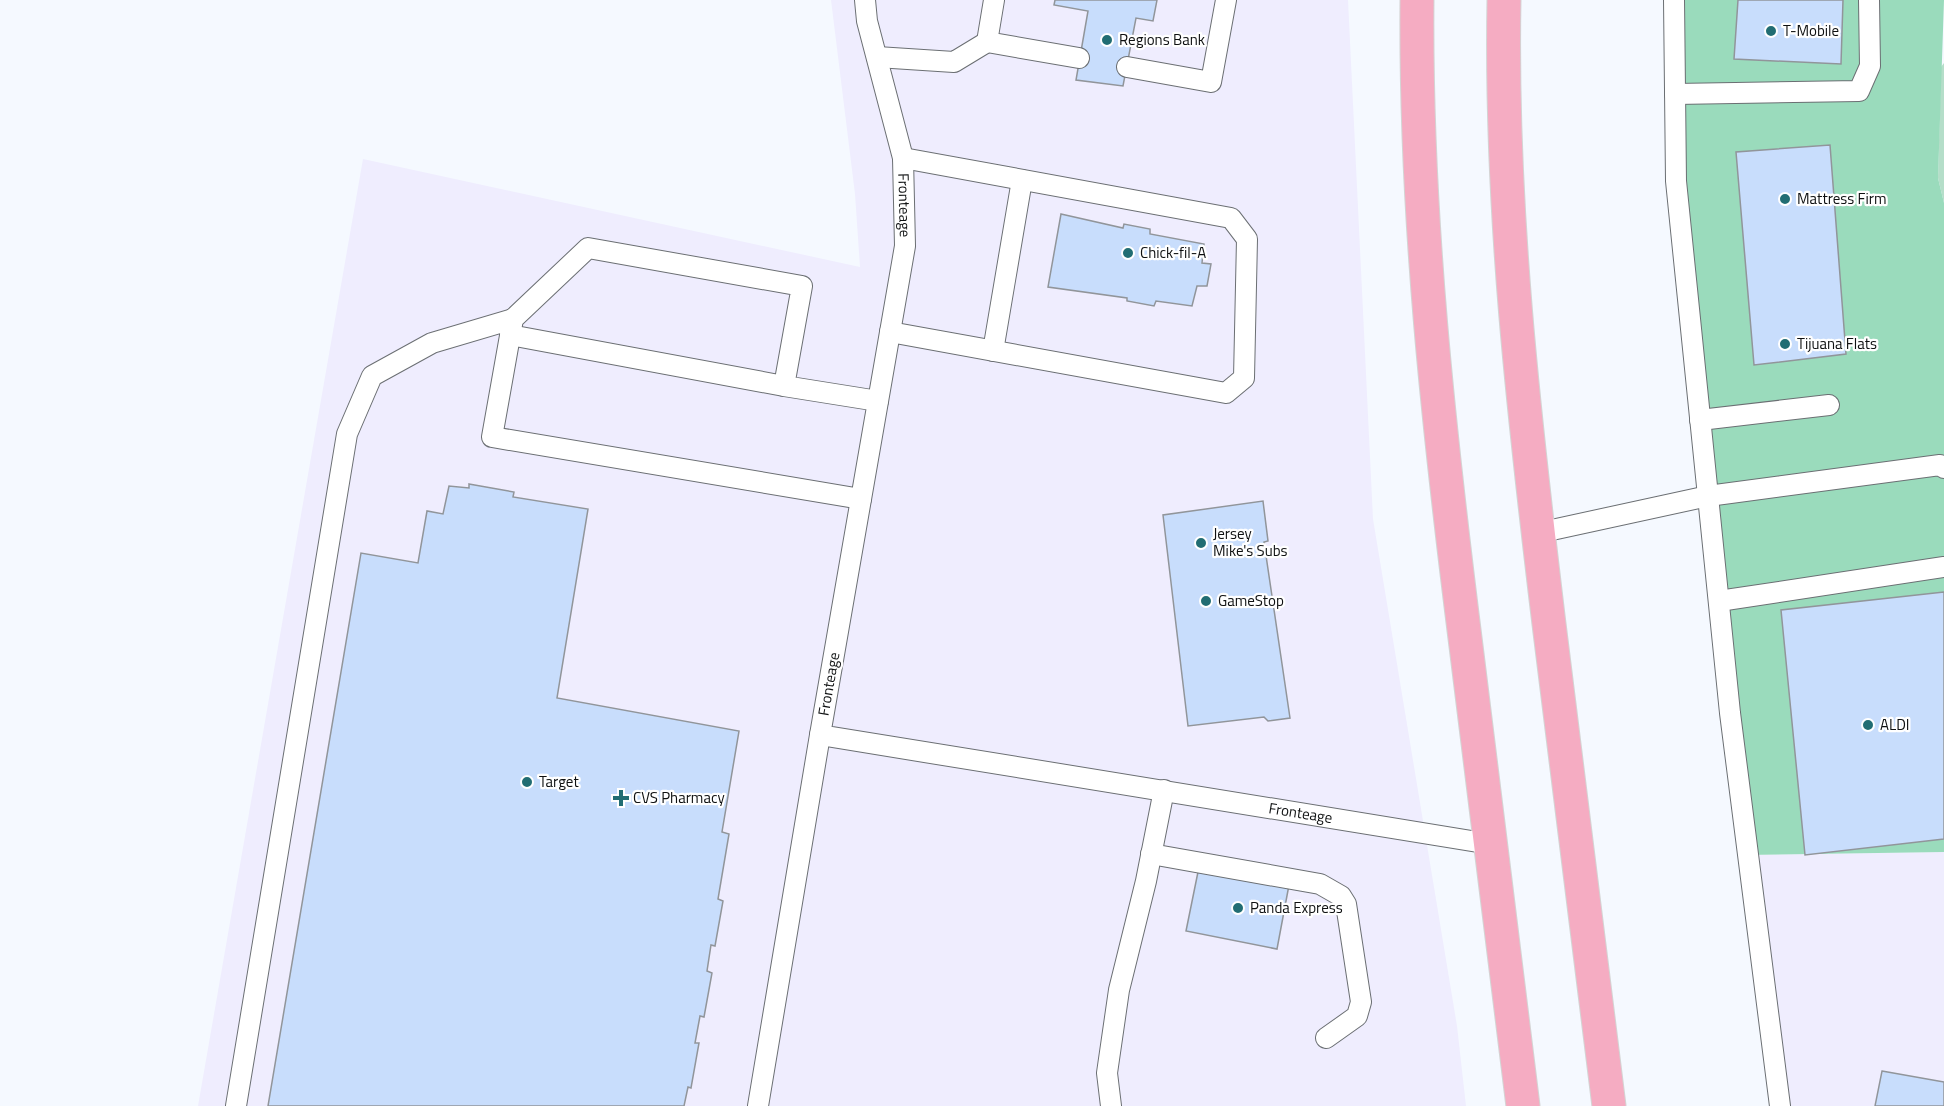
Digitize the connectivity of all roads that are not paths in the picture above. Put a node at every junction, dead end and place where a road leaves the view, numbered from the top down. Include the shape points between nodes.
1 (865, 0) edge
2 (994, 0) edge
3 (1226, 0) edge
4 (1417, 0) edge
5 (1504, 0) edge
6 (1674, 0) edge
7 (1869, 0) edge
8 (987, 42) junction
9 (877, 57) junction
10 (1079, 58) dead end
11 (1126, 67) dead end
12 (1675, 94) junction
13 (903, 158) junction
14 (1022, 180) junction
15 (512, 327) junction
16 (890, 332) junction
17 (993, 351) junction
18 (784, 386) junction
19 (878, 401) junction
20 (1829, 405) dead end
21 (1700, 420) junction
22 (1944, 468) edge
23 (1708, 496) junction
24 (861, 499) junction
25 (1538, 533) junction
26 (1944, 567) edge
27 (1719, 601) junction
28 (820, 735) junction
29 (1164, 790) junction
30 (1490, 844) junction
31 (1151, 854) junction
32 (1326, 1038) dead end
33 (236, 1106) edge
34 (758, 1106) edge
35 (1111, 1106) edge
36 (1522, 1106) edge
37 (1609, 1106) edge
38 (1780, 1106) edge

1 - 9 lane, Fronteage
2 - 8 lane
3 - 11 lane via 1212,82
4 - 30 main road via 1431,328
5 - 25 main road via 1507,186
6 - 12 lane
7 - 12 lane via 1870,66 1859,91
8 - 9 lane via 954,63
8 - 10 lane
9 - 13 lane, Fronteage
12 - 21 lane via 1676,181
13 - 14 lane
13 - 16 lane, Fronteage via 905,246
14 - 17 lane
14 - 17 lane via 1231,218 1247,239 1245,378 1226,393
15 - 18 lane
15 - 18 lane via 588,248 802,286
15 - 24 lane via 492,437
15 - 33 lane via 432,343 372,376 347,434
16 - 17 lane
16 - 19 lane, Fronteage
18 - 19 lane
19 - 24 lane, Fronteage
20 - 21 lane
21 - 23 lane
22 - 23 lane via 1940,465
23 - 25 lane
23 - 27 lane
24 - 28 lane, Fronteage
25 - 37 main road
26 - 27 lane
27 - 38 lane
28 - 29 lane, Fronteage
28 - 34 lane
29 - 30 lane, Fronteage
29 - 31 lane
30 - 36 main road
31 - 32 lane via 1320,884 1341,896 1346,904 1361,1002 1357,1017
31 - 35 lane via 1119,990 1107,1073

